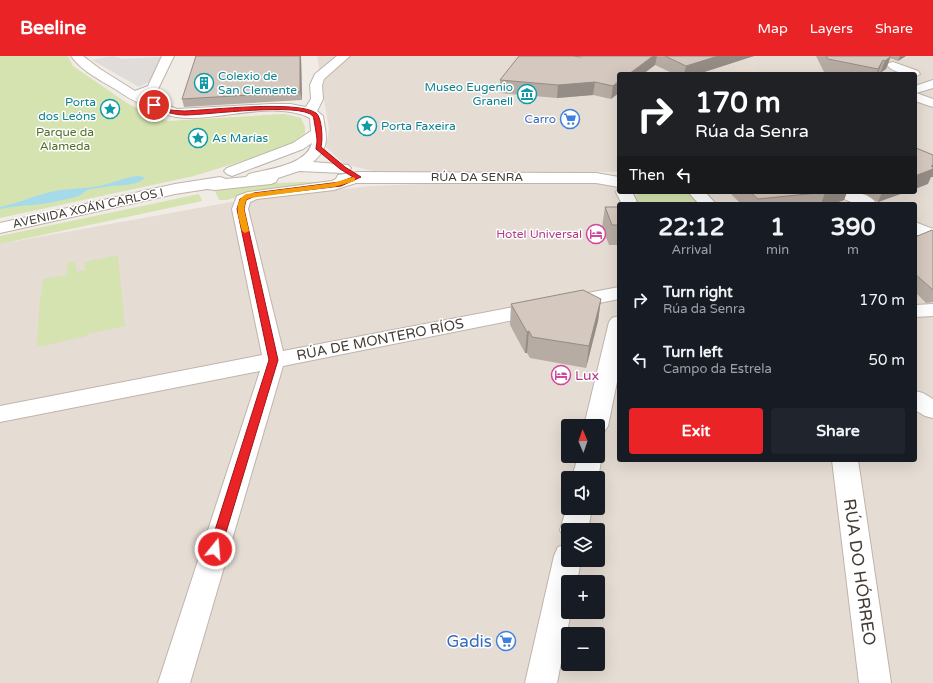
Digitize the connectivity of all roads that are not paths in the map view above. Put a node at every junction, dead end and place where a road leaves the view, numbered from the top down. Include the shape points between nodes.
1 (77, 56) edge
2 (168, 56) edge
3 (344, 56) edge
4 (888, 64) edge
5 (909, 72) edge
6 (933, 84) edge
7 (917, 89) edge
8 (135, 95) junction
9 (917, 98) edge
10 (933, 103) edge
11 (310, 112) junction
12 (318, 133) junction
13 (298, 146) junction
14 (318, 148) junction
15 (296, 166) junction
16 (343, 168) junction
17 (224, 174) junction
18 (617, 174) edge
19 (358, 177) junction
20 (318, 178) junction
21 (596, 178) junction
22 (617, 182) edge
23 (206, 184) junction
24 (175, 189) junction
25 (698, 194) edge
26 (708, 194) edge
27 (849, 194) edge
28 (706, 202) edge
29 (716, 202) edge
30 (865, 202) edge
31 (0, 228) edge
32 (617, 293) edge
33 (933, 310) edge
34 (917, 311) edge
35 (617, 331) edge
36 (274, 360) junction
37 (917, 400) edge
38 (933, 410) edge
39 (0, 414) edge
40 (598, 419) edge
41 (845, 462) edge
42 (566, 567) edge
43 (174, 683) edge
44 (540, 683) edge
45 (875, 683) edge

1 - 8 street via 88,67
2 - 8 street via 153,88
3 - 11 street via 319,77 316,85 317,99
4 - 5 street
6 - 7 street
8 - 11 street via 164,110 178,113 281,108
9 - 10 street
11 - 12 street via 318,118
12 - 13 street
12 - 14 street
13 - 15 street via 290,157 290,161
13 - 17 street
14 - 15 street via 309,159
14 - 16 street
15 - 16 street
15 - 17 street via 259,168
15 - 20 street
15 - 23 street via 274,174
16 - 19 street
17 - 24 street
18 - 21 street, RÚA DA SENRA
19 - 20 street
19 - 21 street, RÚA DA SENRA
19 - 36 street, RÚA DA SENRA via 341,184 254,194 243,199 240,209
20 - 23 street
21 - 22 street, RÚA DA SENRA
23 - 24 street
24 - 31 street, AVENIDA XOÁN CARLOS I
25 - 28 street
26 - 29 street
27 - 30 street
32 - 36 street, RÚA DE MONTERO RÍOS
33 - 34 street
35 - 40 street
36 - 39 street, RÚA DE MONTERO RÍOS
36 - 43 street
37 - 38 street
41 - 45 street, RÚA DO HÓRREO
42 - 44 street

